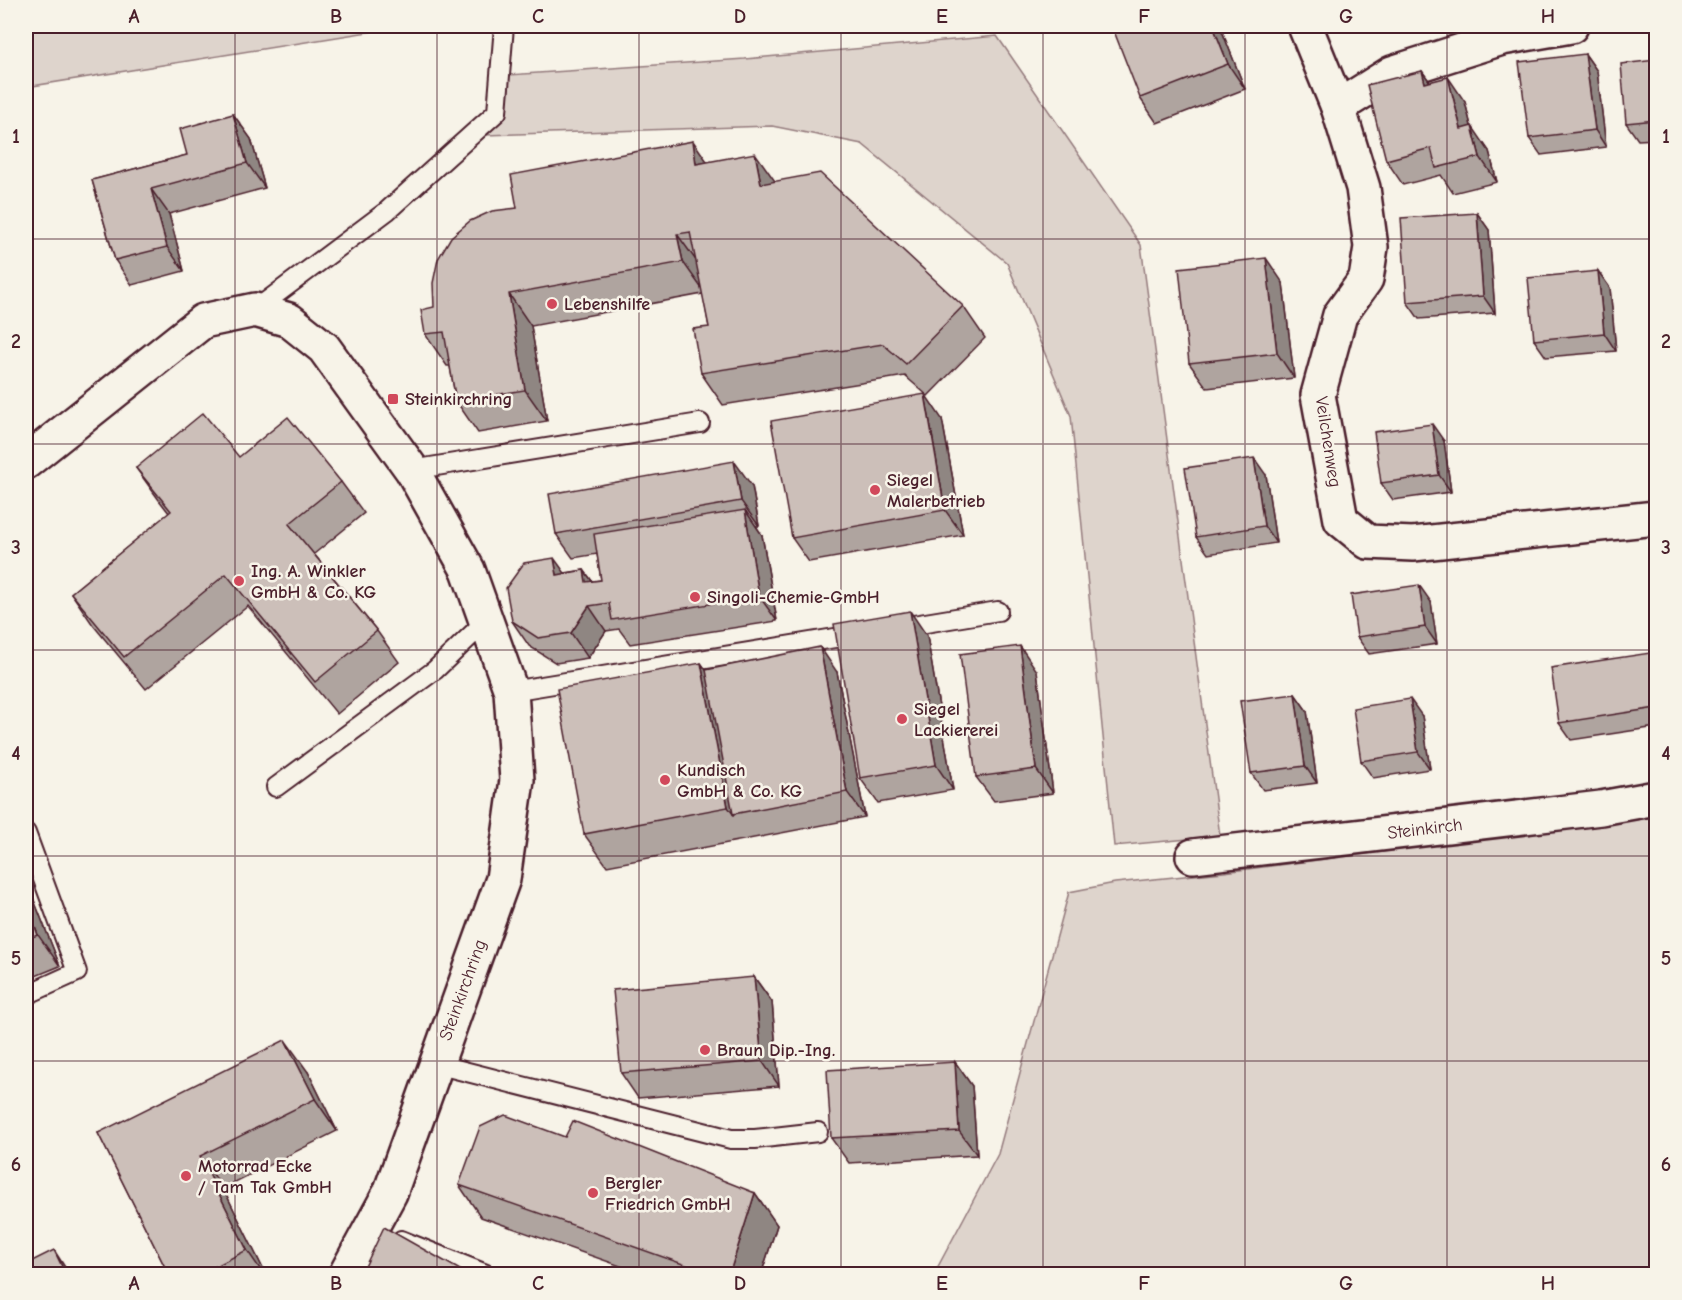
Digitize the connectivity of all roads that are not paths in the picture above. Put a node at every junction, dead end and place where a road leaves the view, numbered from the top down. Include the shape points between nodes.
1 (504, 26) edge
2 (1305, 26) edge
3 (1571, 26) edge
4 (1338, 107) junction
5 (255, 310) junction
6 (700, 423) dead end
7 (26, 462) edge
8 (412, 470) junction
9 (1656, 518) edge
10 (999, 611) dead end
11 (487, 620) junction
12 (511, 691) junction
13 (276, 787) dead end
14 (1656, 798) edge
15 (26, 833) edge
16 (1193, 856) dead end
17 (26, 995) edge
18 (436, 1064) junction
19 (818, 1132) dead end
20 (371, 1228) junction
21 (346, 1275) edge
22 (486, 1275) edge

1 - 5 lane via 497,112 387,211
2 - 4 street, Veilchenweg
3 - 4 street via 1502,38 1392,73
4 - 9 street, Veilchenweg via 1364,188 1371,247 1366,279 1340,315 1318,394 1341,520 1368,542 1413,544
5 - 7 street, Steinkirchring via 203,321
5 - 8 street, Steinkirchring via 289,320 324,348
6 - 8 lane
8 - 11 street, Steinkirchring via 468,570
10 - 12 lane
11 - 12 street, Steinkirchring
11 - 13 lane via 435,670
12 - 18 street, Steinkirchring via 517,780 503,879
14 - 16 street, Steinkirch via 1601,808
15 - 17 lane via 77,972
18 - 19 lane via 731,1138
18 - 20 street, Steinkirchring via 390,1193
20 - 21 street, Steinkirchring
20 - 22 lane

